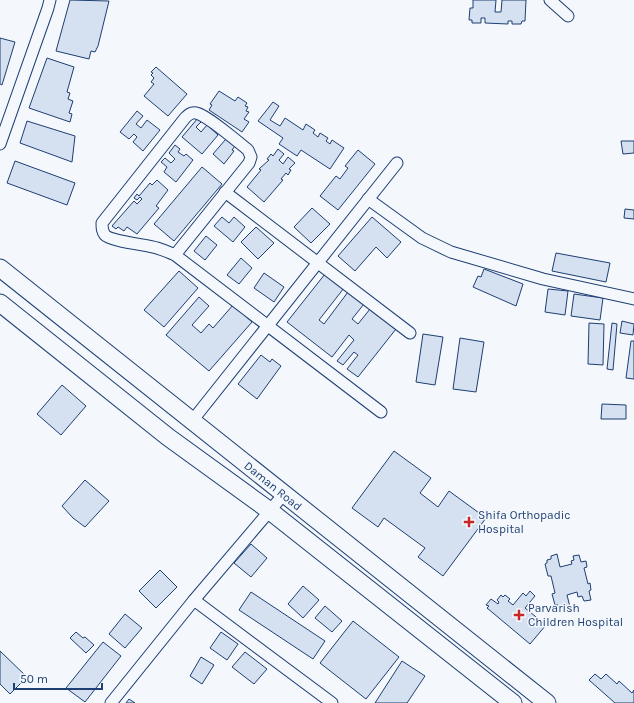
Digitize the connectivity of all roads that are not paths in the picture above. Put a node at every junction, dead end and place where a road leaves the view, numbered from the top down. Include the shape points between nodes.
1 (50, 0) edge
2 (550, 0) edge
3 (568, 16) dead end
4 (0, 144) edge
5 (397, 163) dead end
6 (225, 192) junction
7 (368, 199) junction
8 (175, 255) junction
9 (318, 262) junction
10 (0, 268) edge
11 (634, 299) edge
12 (0, 303) edge
13 (268, 325) junction
14 (410, 333) dead end
15 (381, 412) dead end
16 (192, 421) junction
17 (284, 494) junction
18 (270, 511) junction
19 (194, 600) junction
20 (111, 703) edge
21 (332, 703) edge
22 (513, 703) edge
23 (547, 703) edge

1 - 4 street
2 - 3 street
5 - 7 street
6 - 8 street
6 - 8 street via 249,163 251,157 248,150 206,118 196,113 190,114 102,223 105,235 111,239 139,243
6 - 9 street
7 - 9 street
7 - 11 street via 422,238 451,252 543,279
8 - 13 street
9 - 13 street
9 - 14 street
10 - 16 main road, Daman Road
12 - 18 main road via 168,437
13 - 15 street
13 - 16 street
16 - 17 main road, Daman Road
17 - 18 street
17 - 23 main road, Daman Road
18 - 19 street
18 - 22 main road
19 - 20 street
19 - 21 street

